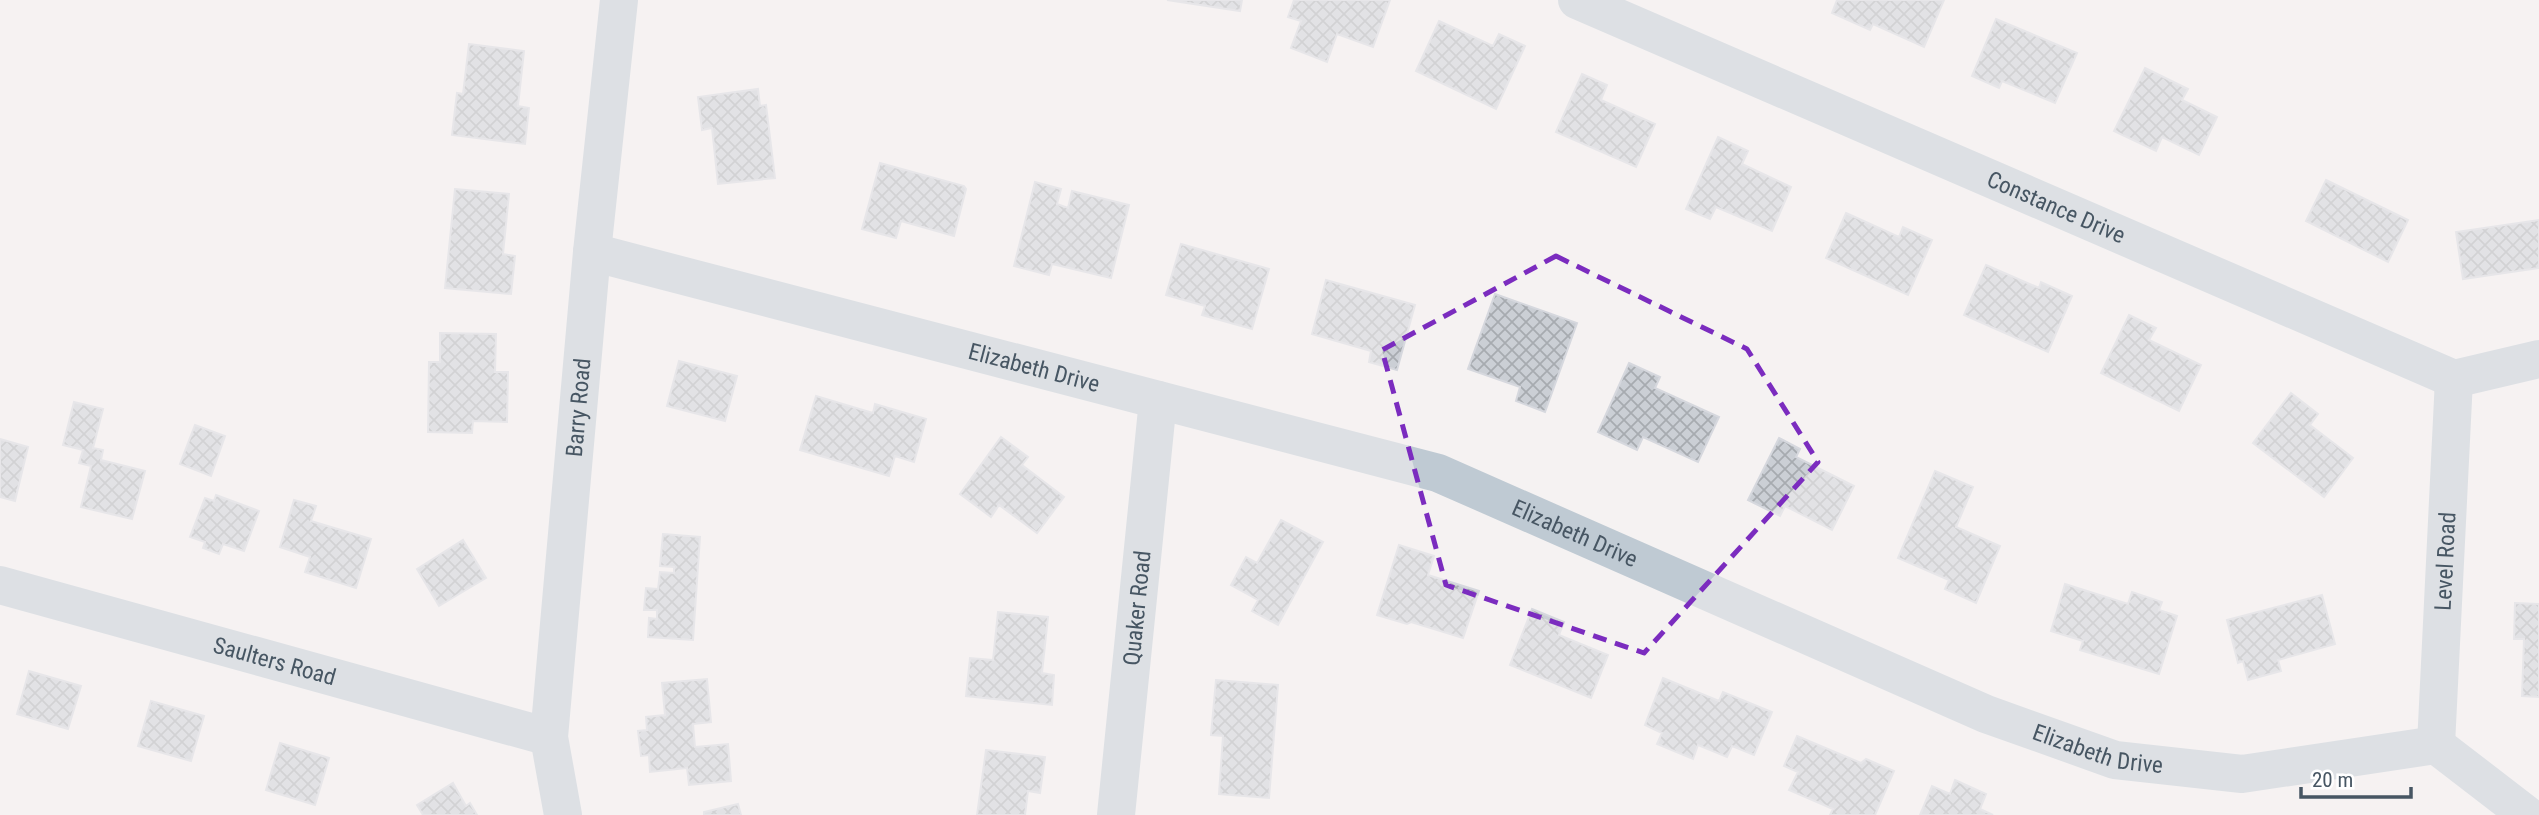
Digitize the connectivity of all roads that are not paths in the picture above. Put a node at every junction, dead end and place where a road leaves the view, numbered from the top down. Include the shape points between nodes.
1 (620, 0) edge
2 (1577, 0) edge
3 (592, 252) junction
4 (2539, 359) edge
5 (2454, 379) junction
6 (1158, 400) junction
7 (0, 585) edge
8 (549, 737) junction
9 (2436, 745) junction
10 (563, 815) edge
11 (1116, 815) edge
12 (2527, 815) edge

1 - 3 street, Barry Road
2 - 5 street, Constance Drive
3 - 6 street, Elizabeth Drive
3 - 8 street, Barry Road
4 - 5 street
5 - 9 street, Level Road
6 - 9 street, Elizabeth Drive via 1438,473 1986,714 2115,760 2242,774
6 - 11 street, Quaker Road
7 - 8 street, Saulters Road
8 - 10 street, Barry Road
9 - 12 street

